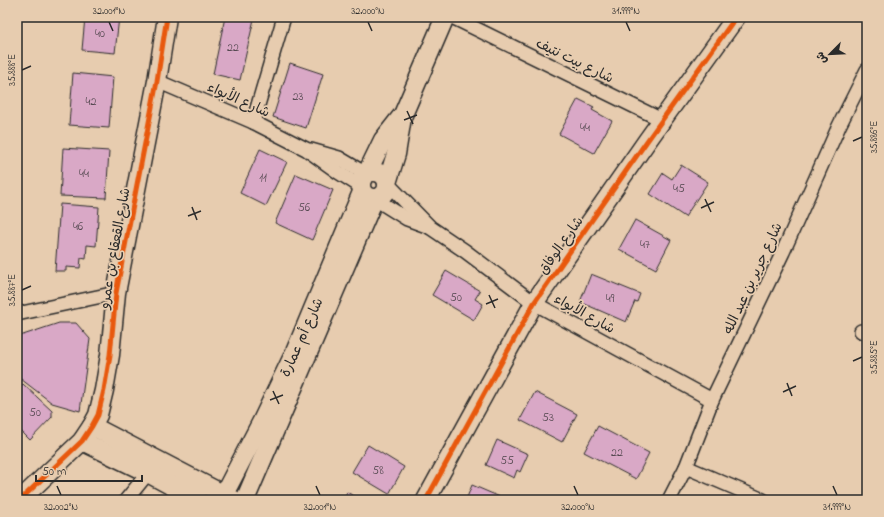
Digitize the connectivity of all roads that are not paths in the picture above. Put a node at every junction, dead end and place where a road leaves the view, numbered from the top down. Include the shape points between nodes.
1 (167, 17) edge
2 (284, 17) edge
3 (445, 17) edge
4 (452, 17) edge
5 (736, 17) edge
6 (867, 70) edge
7 (157, 81) junction
8 (402, 117) junction
9 (662, 120) junction
10 (253, 122) junction
11 (387, 183) junction
12 (367, 187) junction
13 (431, 228) junction
14 (116, 293) junction
15 (534, 304) junction
16 (17, 314) edge
17 (301, 354) junction
18 (712, 400) junction
19 (92, 426) junction
20 (82, 440) junction
21 (686, 467) junction
22 (148, 473) junction
23 (226, 498) edge
24 (20, 500) edge
25 (126, 500) edge
26 (198, 500) edge
27 (245, 500) edge
28 (426, 500) edge
29 (669, 500) edge
30 (763, 500) edge

1 - 7 street, شارع القعقاع بن عمرو
2 - 10 street
3 - 8 street, شارع أم عمارة
4 - 9 street, شارع بيت نتيف
5 - 9 street, شارع الوفاق
6 - 18 street, شارع جرير بن عبد الله
7 - 10 street, شارع الأبواء
7 - 14 street, شارع القعقاع بن عمرو
8 - 11 street, شارع أم عمارة via 396,154
8 - 12 street, شارع أم عمارة via 383,140
9 - 15 street, شارع الوفاق
10 - 12 street, شارع الأبواء via 306,149 339,158
11 - 12 street via 385,177 374,171
11 - 13 street, شارع الأبواء
12 - 13 street, شارع الأبواء via 407,219
12 - 17 street, شارع أم عمارة
13 - 15 street, شارع الأبواء via 465,250
14 - 16 street
14 - 19 street, شارع القعقاع بن عمرو via 104,390
15 - 18 street, شارع الأبواء
15 - 28 street, شارع الوفاق
17 - 23 street, شارع أم عمارة via 262,421
17 - 27 street, شارع أم عمارة
18 - 21 street, شارع جرير بن عبد الله
19 - 20 street, شارع القعقاع بن عمرو
19 - 23 street
20 - 22 street
20 - 24 street, شارع القعقاع بن عمرو
21 - 29 street, شارع جرير بن عبد الله
21 - 30 street
22 - 25 street
22 - 26 street

